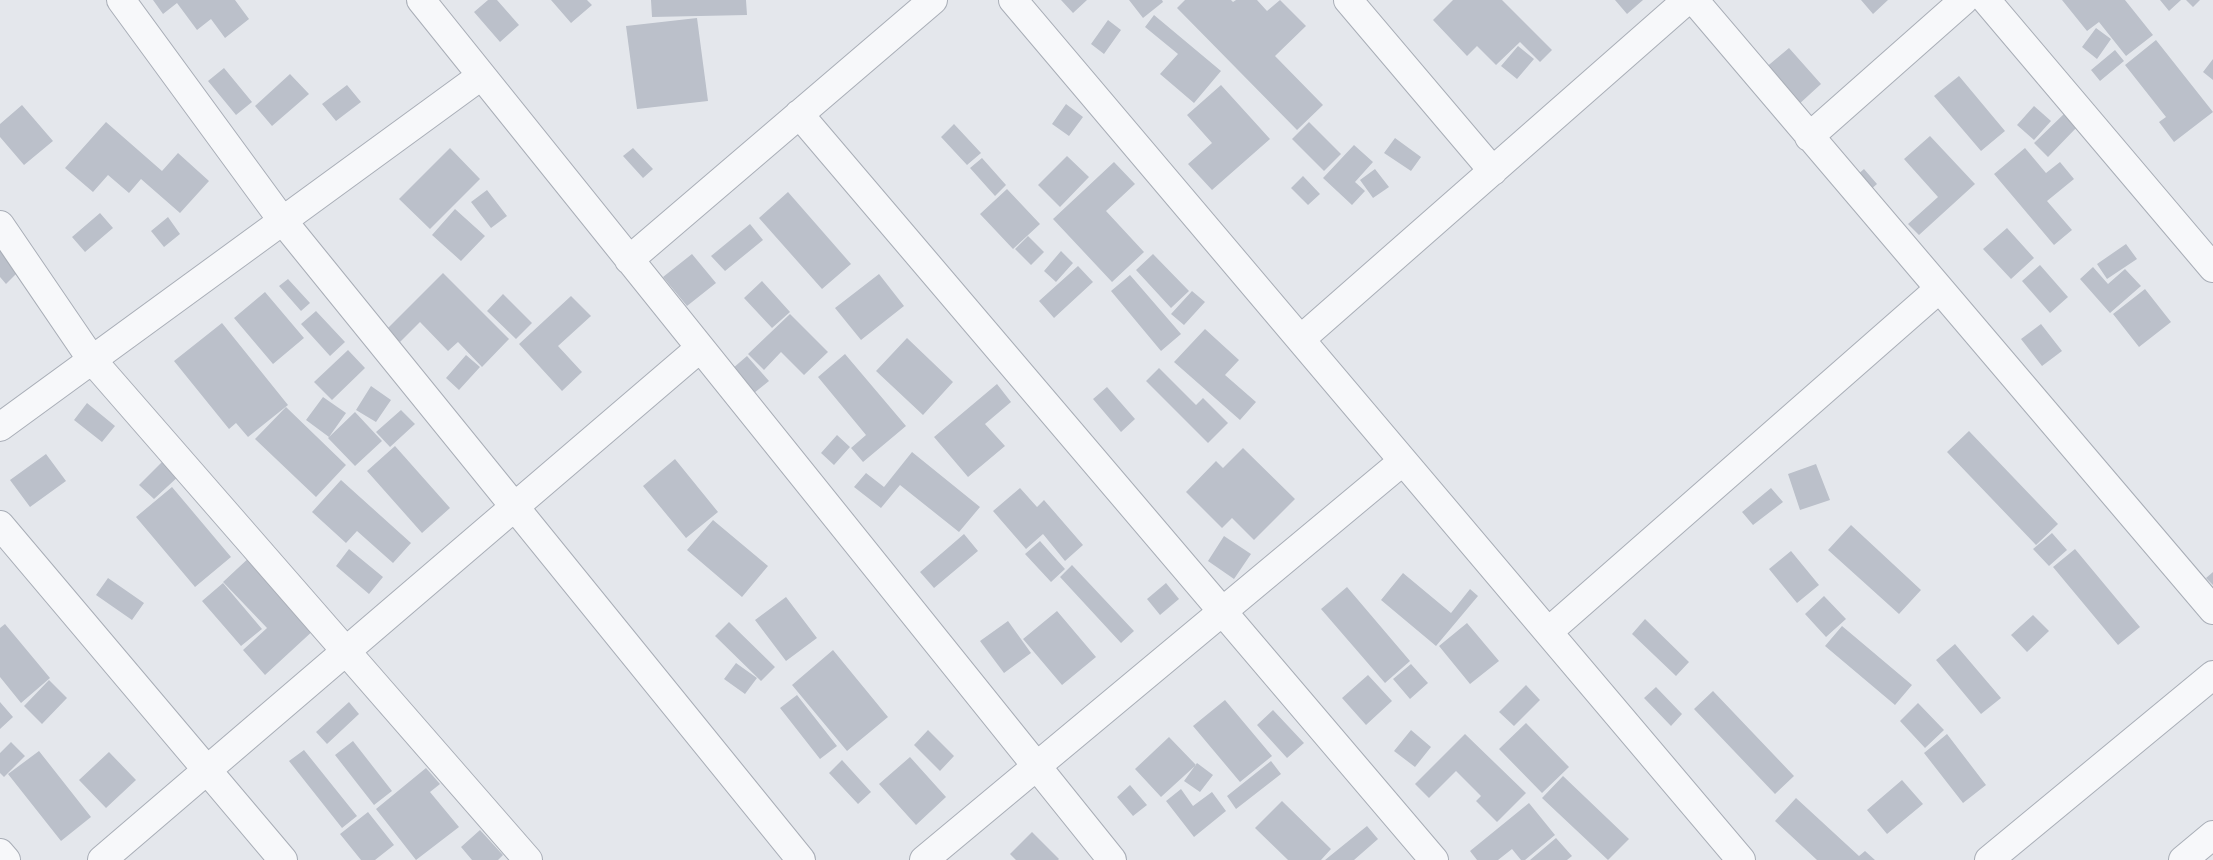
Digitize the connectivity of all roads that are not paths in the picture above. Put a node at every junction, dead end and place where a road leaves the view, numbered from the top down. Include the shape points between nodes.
1 (120, 0) edge
2 (421, 0) edge
3 (933, 0) edge
4 (1013, 0) edge
5 (1348, 0) edge
6 (1687, 0) edge
7 (1694, 0) edge
8 (1964, 0) edge
9 (1986, 0) edge
10 (481, 76) junction
11 (799, 114) junction
12 (1809, 136) junction
13 (1493, 171) junction
14 (282, 220) junction
15 (0, 225) edge
16 (629, 260) junction
17 (2213, 268) edge
18 (1939, 289) junction
19 (1301, 339) junction
20 (700, 348) junction
21 (92, 360) junction
22 (0, 427) edge
23 (1404, 461) junction
24 (515, 506) junction
25 (0, 525) edge
26 (2213, 610) edge
27 (1223, 612) junction
28 (1548, 632) junction
29 (346, 651) junction
30 (2213, 675) edge
31 (1036, 766) junction
32 (207, 770) junction
33 (2213, 835) edge
34 (0, 853) edge
35 (6, 860) edge
36 (102, 860) edge
37 (283, 860) edge
38 (528, 860) edge
39 (801, 860) edge
40 (924, 860) edge
41 (1112, 860) edge
42 (1434, 860) edge
43 (1741, 860) edge
44 (1989, 860) edge
45 (2183, 860) edge

1 - 14 street
2 - 10 street
3 - 11 street
4 - 19 street
5 - 13 street
6 - 13 street
7 - 12 street
8 - 12 street
9 - 17 street
10 - 14 street
10 - 16 street
11 - 16 street
11 - 27 street
12 - 18 street
13 - 19 street
14 - 21 street
14 - 24 street
15 - 21 street
16 - 20 street
18 - 26 street
18 - 28 street
19 - 23 street
20 - 24 street
20 - 31 street
21 - 22 street
21 - 29 street
23 - 27 street
23 - 28 street
24 - 29 street
24 - 39 street
25 - 32 street
27 - 31 street
27 - 42 street
28 - 43 street
29 - 32 street
29 - 38 street
30 - 44 street
31 - 40 street
31 - 41 street
32 - 36 street
32 - 37 street
33 - 45 street
34 - 35 street

